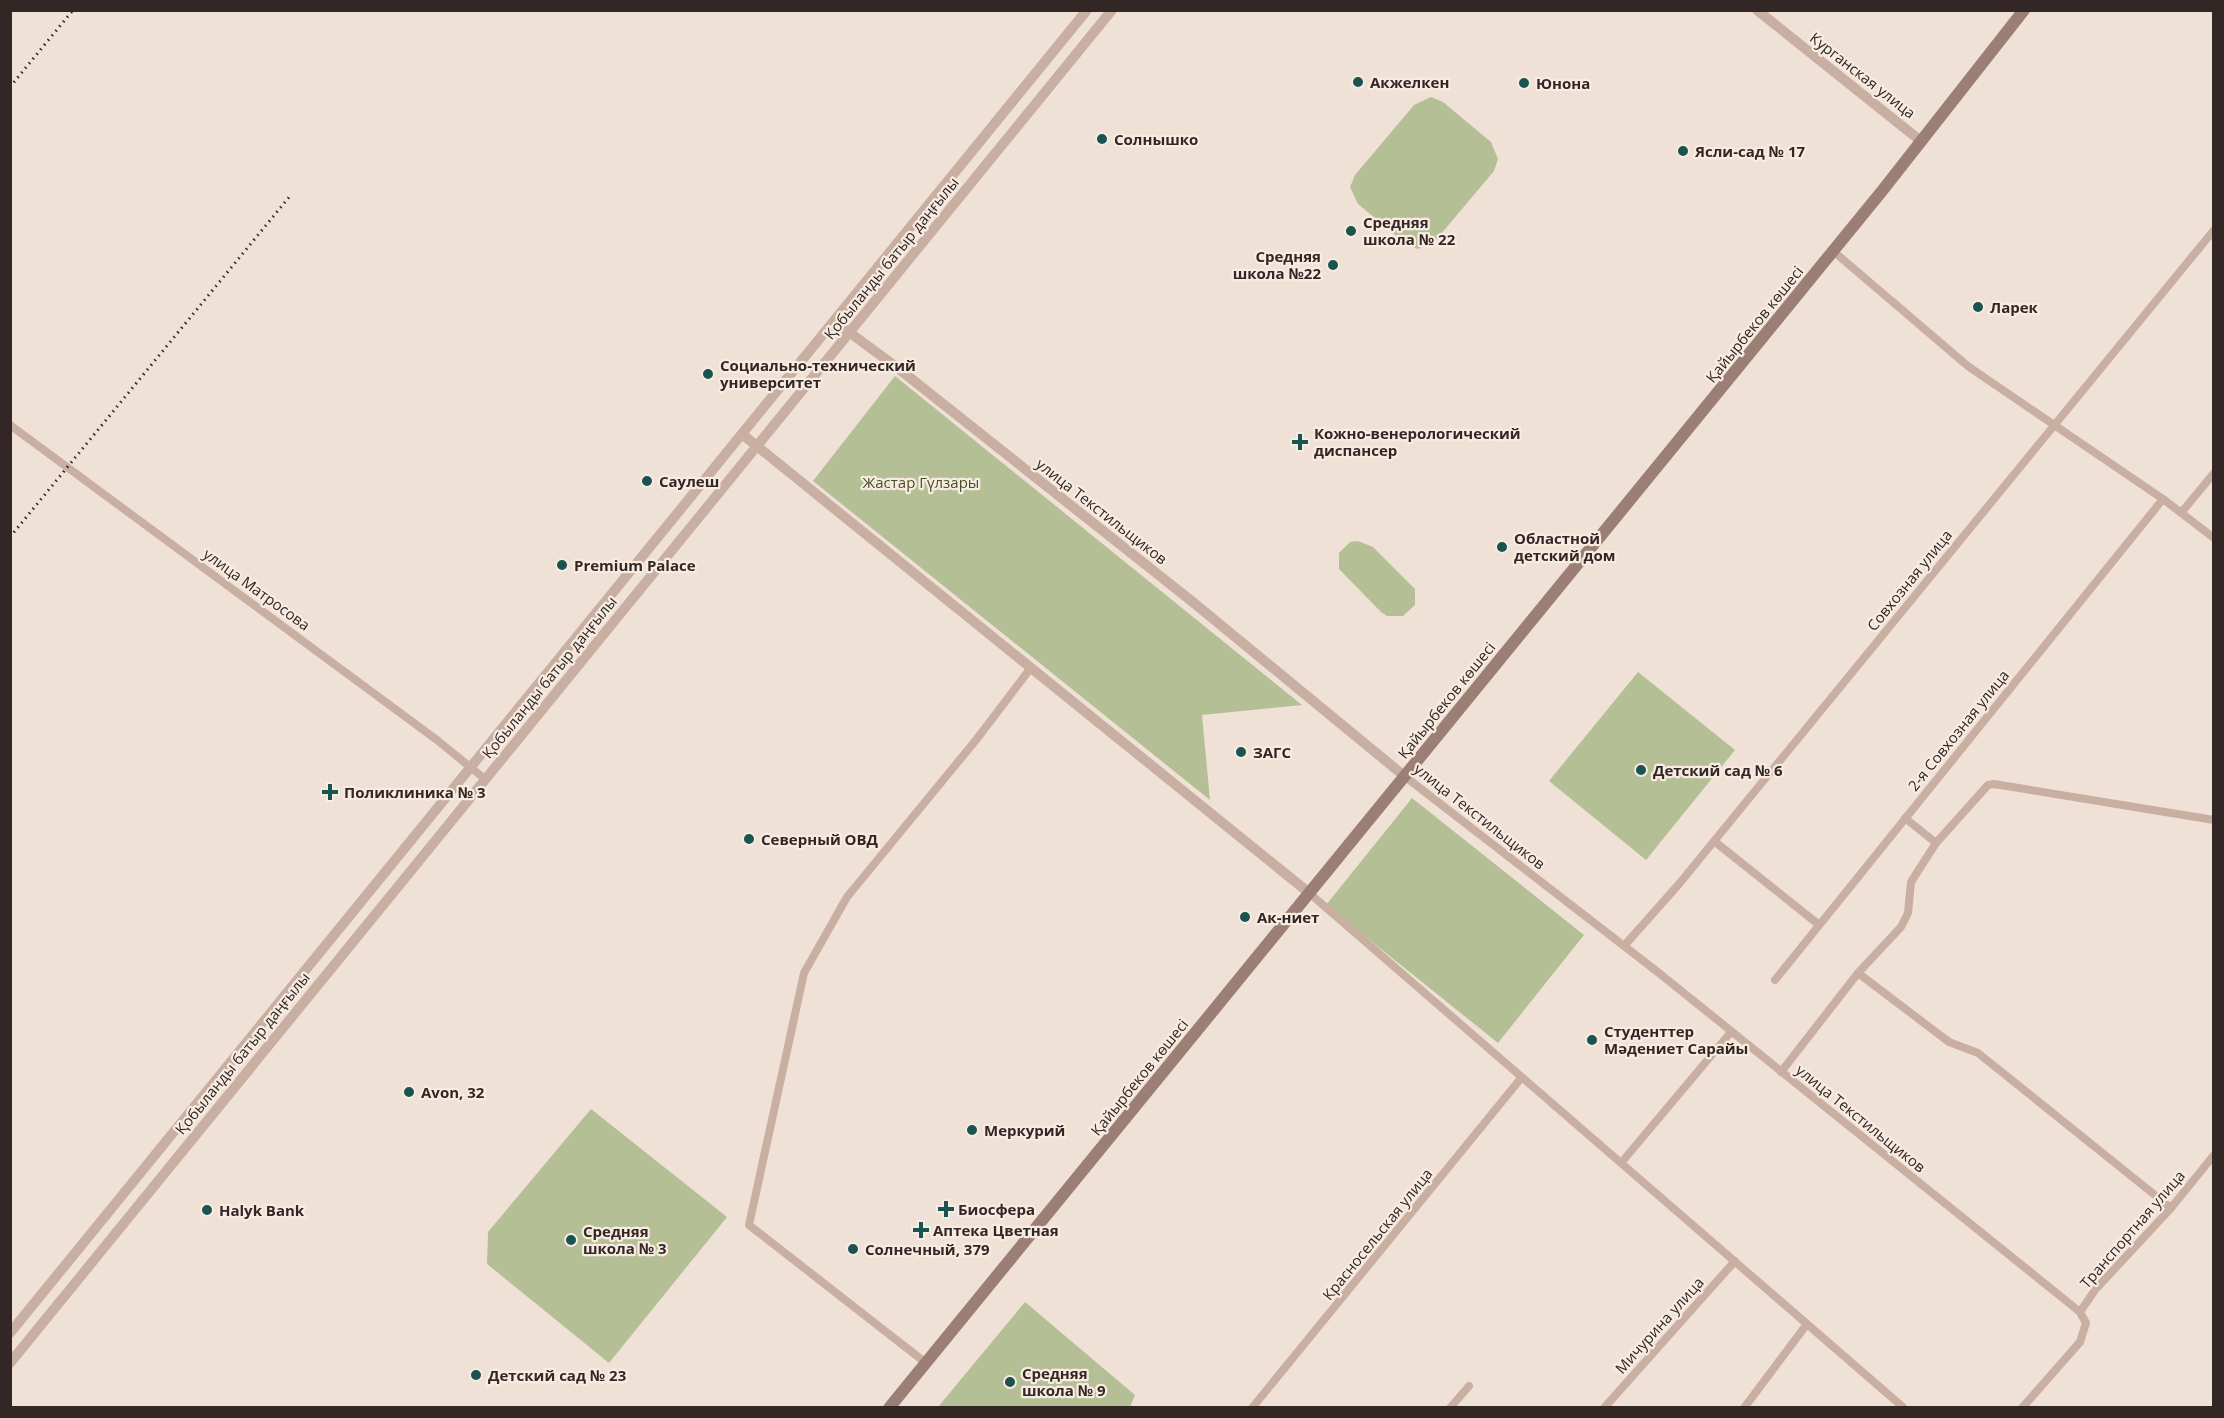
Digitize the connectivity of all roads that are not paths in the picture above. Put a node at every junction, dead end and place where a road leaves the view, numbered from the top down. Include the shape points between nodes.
1 (1087, 10) edge
2 (1112, 10) edge
3 (1757, 10) edge
4 (2024, 10) edge
5 (1922, 141) junction
6 (2214, 230) edge
7 (1833, 251) junction
8 (834, 321) junction
9 (851, 332) junction
10 (10, 425) edge
11 (2052, 427) junction
12 (742, 434) junction
13 (756, 446) junction
14 (2214, 473) edge
15 (2163, 499) junction
16 (2181, 513) junction
17 (2214, 538) edge
18 (1030, 669) junction
19 (471, 767) junction
20 (1403, 775) junction
21 (485, 779) junction
22 (1905, 818) junction
23 (2214, 820) edge
24 (1714, 841) junction
25 (1936, 843) junction
26 (1308, 892) junction
27 (1818, 924) junction
28 (1624, 946) junction
29 (1858, 973) junction
30 (1775, 980) dead end
31 (1731, 1032) junction
32 (1781, 1072) junction
33 (1522, 1077) junction
34 (2214, 1155) edge
35 (1621, 1162) junction
36 (2171, 1208) junction
37 (1735, 1261) junction
38 (2080, 1312) junction
39 (1807, 1324) junction
40 (10, 1333) edge
41 (10, 1363) edge
42 (926, 1363) junction
43 (1468, 1386) dead end
44 (890, 1407) edge
45 (1252, 1407) edge
46 (1450, 1407) edge
47 (1604, 1407) edge
48 (1744, 1407) edge
49 (1905, 1407) edge
50 (2022, 1407) edge

1 - 8 street, Қобыланды батыр даңғылы
2 - 9 street, Қобыланды батыр даңғылы
3 - 5 street, Курганская улица
4 - 5 main road, Қайырбеков көшесі
5 - 7 main road, Қайырбеков көшесі
6 - 11 street, Совхозная улица
7 - 11 street via 1969,368
7 - 20 main road, Қайырбеков көшесі
8 - 9 street, улица Текстильщиков
8 - 12 street, Қобыланды батыр даңғылы
9 - 13 street, Қобыланды батыр даңғылы
9 - 20 street, улица Текстильщиков via 1194,603
10 - 19 street, улица Матросова
11 - 15 street
11 - 24 street, Совхозная улица
12 - 13 street
12 - 19 street, Қобыланды батыр даңғылы
13 - 18 street
13 - 21 street, Қобыланды батыр даңғылы
14 - 16 street
15 - 16 street
15 - 22 street, 2-я Совхозная улица
16 - 17 street
18 - 26 street
18 - 42 street via 847,897 804,973 749,1225
19 - 21 street, улица Матросова
19 - 40 street, Қобыланды батыр даңғылы
20 - 26 main road, Қайырбеков көшесі
20 - 28 street, улица Текстильщиков
21 - 41 street, Қобыланды батыр даңғылы
22 - 25 street
22 - 27 street, 2-я Совхозная улица
23 - 25 street via 1994,784 1988,785
24 - 27 street
24 - 28 street, Совхозная улица
25 - 29 street via 1911,882 1908,913 1901,927
26 - 33 street
26 - 42 main road, Қайырбеков көшесі
27 - 30 street, 2-я Совхозная улица
28 - 31 street, улица Текстильщиков
29 - 32 street
29 - 36 street via 1949,1042 1978,1053
31 - 32 street, улица Текстильщиков
31 - 35 street
32 - 38 street, улица Текстильщиков
33 - 35 street
33 - 45 street, Красносельская улица
34 - 36 street, Транспортная улица
35 - 37 street
36 - 38 street, Транспортная улица via 2095,1290
37 - 39 street
37 - 47 street, Мичурина улица
38 - 50 street via 2086,1323 2080,1342
39 - 48 street
39 - 49 street
42 - 44 main road, Қайырбеков көшесі
43 - 46 street

